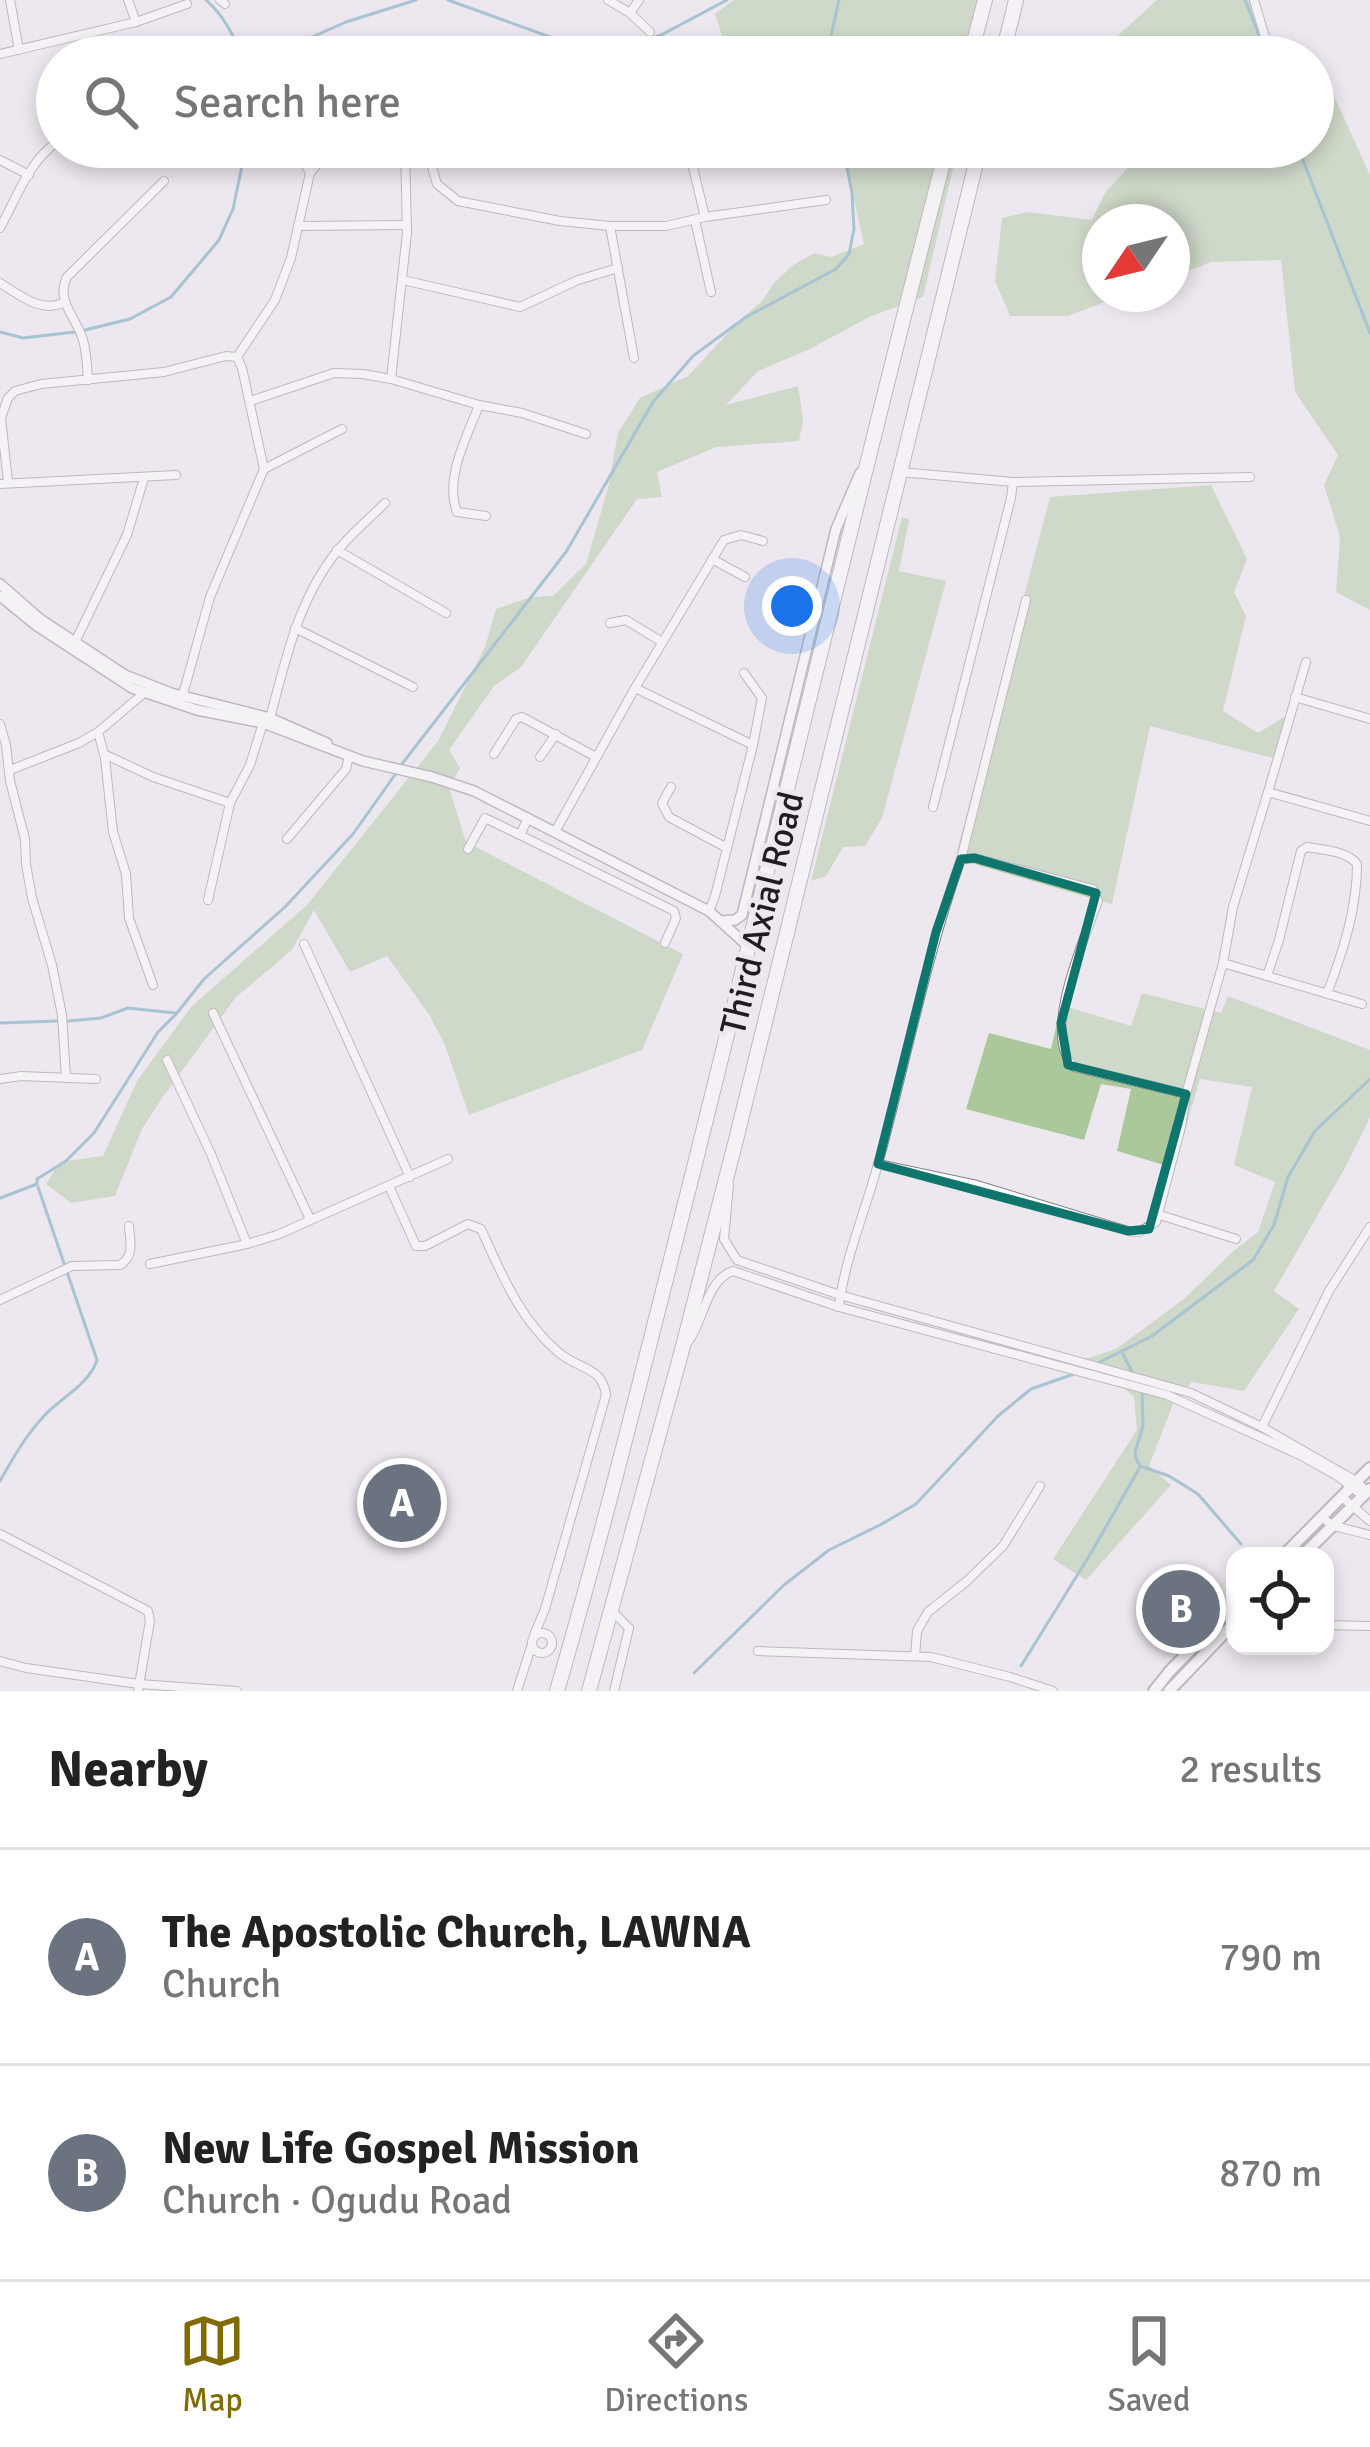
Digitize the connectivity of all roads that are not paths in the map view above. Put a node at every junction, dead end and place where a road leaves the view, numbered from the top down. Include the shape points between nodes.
1 (10, 0) edge
2 (128, 0) edge
3 (608, 0) edge
4 (639, 0) edge
5 (985, 0) edge
6 (1016, 0) edge
7 (1254, 0) edge
8 (187, 4) dead end
9 (630, 13) junction
10 (136, 22) junction
11 (650, 32) dead end
12 (78, 36) edge
13 (976, 36) edge
14 (1007, 36) edge
15 (1265, 36) edge
16 (36, 46) edge
17 (19, 50) junction
18 (0, 55) edge
19 (0, 160) edge
20 (36, 164) edge
21 (308, 168) edge
22 (314, 168) edge
23 (406, 168) edge
24 (432, 168) edge
25 (692, 168) edge
26 (942, 168) edge
27 (975, 168) edge
28 (310, 172) junction
29 (29, 175) junction
30 (164, 181) dead end
31 (826, 200) dead end
32 (700, 219) junction
33 (407, 225) junction
34 (298, 226) junction
35 (610, 226) junction
36 (0, 228) edge
37 (618, 268) junction
38 (403, 280) junction
39 (0, 284) edge
40 (711, 292) dead end
41 (64, 302) junction
42 (237, 357) junction
43 (634, 358) dead end
44 (391, 379) junction
45 (88, 380) junction
46 (250, 401) junction
47 (479, 405) junction
48 (343, 428) dead end
49 (586, 434) dead end
50 (867, 457) junction
51 (264, 470) junction
52 (900, 472) junction
53 (176, 475) dead end
54 (1250, 477) dead end
55 (143, 478) junction
56 (1012, 482) junction
57 (4, 483) edge
58 (386, 503) dead end
59 (487, 516) dead end
60 (763, 541) dead end
61 (338, 550) junction
62 (712, 559) junction
63 (745, 577) dead end
64 (0, 584) edge
65 (0, 596) edge
66 (1026, 600) dead end
67 (446, 613) dead end
68 (610, 623) dead end
69 (295, 628) junction
70 (75, 642) junction
71 (662, 642) junction
72 (1306, 662) dead end
73 (744, 673) dead end
74 (413, 687) dead end
75 (635, 688) junction
76 (144, 693) junction
77 (1295, 697) junction
78 (181, 700) junction
79 (1370, 719) edge
80 (266, 720) junction
81 (0, 724) edge
82 (98, 732) junction
83 (556, 734) junction
84 (753, 745) junction
85 (104, 754) junction
86 (494, 754) dead end
87 (348, 756) junction
88 (540, 757) dead end
89 (596, 757) junction
90 (10, 770) junction
91 (671, 787) dead end
92 (1268, 792) junction
93 (230, 802) junction
94 (933, 807) dead end
95 (528, 818) junction
96 (1370, 821) edge
97 (556, 830) junction
98 (520, 835) junction
99 (287, 838) dead end
100 (727, 848) junction
101 (468, 849) dead end
102 (962, 859) junction
103 (208, 900) dead end
104 (709, 911) junction
105 (721, 921) junction
106 (304, 944) dead end
107 (665, 944) dead end
108 (750, 947) junction
109 (1222, 963) junction
110 (1267, 976) junction
111 (153, 985) dead end
112 (1327, 994) junction
113 (1362, 1004) dead end
114 (213, 1013) dead end
115 (167, 1060) dead end
116 (66, 1078) junction
117 (0, 1079) edge
118 (96, 1079) dead end
119 (1186, 1094) junction
120 (448, 1160) dead end
121 (878, 1164) junction
122 (728, 1166) junction
123 (410, 1177) junction
124 (389, 1186) junction
125 (1160, 1216) junction
126 (310, 1220) junction
127 (130, 1226) dead end
128 (1370, 1227) edge
129 (1235, 1239) dead end
130 (247, 1244) junction
131 (150, 1264) dead end
132 (840, 1295) junction
133 (0, 1300) edge
134 (839, 1307) junction
135 (682, 1350) junction
136 (1076, 1365) junction
137 (1168, 1390) junction
138 (1262, 1427) junction
139 (1370, 1468) edge
140 (1354, 1484) junction
141 (1040, 1486) dead end
142 (1367, 1492) edge
143 (1342, 1497) junction
144 (1353, 1508) junction
145 (1322, 1518) junction
146 (1370, 1521) edge
147 (1334, 1526) junction
148 (0, 1534) edge
149 (1370, 1535) edge
150 (1292, 1547) edge
151 (1312, 1547) edge
152 (545, 1609) junction
153 (611, 1610) junction
154 (1226, 1613) edge
155 (1334, 1625) edge
156 (1370, 1626) edge
157 (575, 1630) junction
158 (1226, 1632) edge
159 (549, 1640) junction
160 (535, 1644) junction
161 (758, 1651) dead end
162 (567, 1655) junction
163 (915, 1656) junction
164 (0, 1661) edge
165 (139, 1688) edge
166 (237, 1691) edge
167 (517, 1691) edge
168 (557, 1691) edge
169 (589, 1691) edge
170 (614, 1691) edge
171 (1053, 1691) edge
172 (1154, 1691) edge
173 (1169, 1691) edge

1 - 17 street
2 - 10 street
3 - 9 street
4 - 9 street
5 - 13 highway
6 - 14 highway
7 - 15 street
8 - 10 street
9 - 11 street
10 - 12 street
16 - 17 street
17 - 18 street
19 - 29 street
20 - 29 street
21 - 28 street
22 - 28 street
23 - 33 street
24 - 35 street via 458,202
25 - 32 street
26 - 50 highway, Third Axial Road
27 - 52 highway, Third Axial Road
28 - 34 street
29 - 36 street
30 - 41 street via 67,277
31 - 32 street
32 - 35 street
32 - 40 street
33 - 34 street
33 - 38 street
34 - 42 street via 275,300
35 - 37 street
37 - 38 street via 520,307
37 - 43 street
38 - 44 street
39 - 41 street via 40,306
41 - 45 street via 78,325
42 - 45 street
42 - 46 street
44 - 46 street via 334,373
44 - 47 street
45 - 57 street via 25,386 8,398 1,418
46 - 51 street
47 - 49 street
47 - 59 street via 454,469 453,506
48 - 51 street
50 - 105 street via 836,529 742,915
50 - 108 highway, Third Axial Road
51 - 78 street via 209,597
52 - 56 street
52 - 122 highway, Third Axial Road
53 - 55 street
54 - 56 street
55 - 57 street
55 - 70 street via 127,535
56 - 94 street
58 - 61 street
60 - 62 street via 732,536
61 - 67 street
61 - 69 street
62 - 63 street
62 - 71 street
64 - 70 street
65 - 76 street
66 - 102 street
68 - 71 street via 626,620
69 - 74 street
69 - 80 street
70 - 78 street
71 - 75 street
72 - 77 street
73 - 84 street via 762,698
75 - 84 street
75 - 89 street
76 - 78 street
76 - 82 street
77 - 79 street
77 - 92 street
78 - 80 street
80 - 87 street
80 - 93 street
81 - 90 street
82 - 85 street
82 - 90 street
83 - 86 street via 522,716
83 - 88 street
83 - 89 street
84 - 100 street
85 - 93 street
85 - 111 street via 129,919
87 - 95 street via 474,791
87 - 99 street via 346,769
89 - 97 street
90 - 116 street via 62,1015
91 - 100 street via 662,803 669,817
92 - 96 street
92 - 109 street
93 - 103 street
95 - 97 street
95 - 98 street
97 - 104 street
98 - 101 street via 485,818
98 - 107 street via 674,911
100 - 104 street
102 - 119 street via 1093,889 1098,901 1060,1023 1065,1056 1074,1067
102 - 121 street
104 - 105 street
105 - 108 street
106 - 123 street
108 - 157 highway, Third Axial Road
109 - 110 street
109 - 119 street
110 - 112 street
110 - 112 street via 1300,851 1352,857 1354,907
112 - 113 street
114 - 126 street
115 - 130 street
116 - 117 street
116 - 118 street
119 - 125 street
120 - 123 street
121 - 125 street via 1128,1231 1149,1228
121 - 132 street
122 - 132 street via 729,1251
122 - 135 highway, Third Axial Road
123 - 124 street
124 - 126 street
124 - 152 street via 416,1246 468,1224 481,1229 524,1315 562,1355 604,1382
125 - 129 street
126 - 130 street
127 - 133 street via 127,1261 68,1268
128 - 138 street
130 - 131 street
132 - 134 street
132 - 136 street
134 - 135 street via 722,1274
134 - 136 street
135 - 153 highway, Third Axial Road
136 - 137 street
137 - 138 street
137 - 140 street
138 - 140 street
139 - 140 main road
140 - 142 street
140 - 143 main road
141 - 163 street via 1003,1546 928,1612
142 - 144 main road
143 - 144 street
143 - 145 main road
144 - 146 street
144 - 147 main road
145 - 147 street
145 - 150 main road
147 - 149 street
147 - 151 main road
148 - 165 street via 148,1611
152 - 159 street
152 - 160 street
153 - 169 highway, Third Axial Road
153 - 170 street via 628,1628
154 - 172 main road
155 - 156 street
157 - 159 street
157 - 162 highway, Third Axial Road
158 - 173 main road
159 - 160 street
159 - 160 street via 541,1632
159 - 162 street
160 - 167 street
161 - 163 street
162 - 168 highway, Third Axial Road
163 - 171 street
164 - 165 street
165 - 166 street

